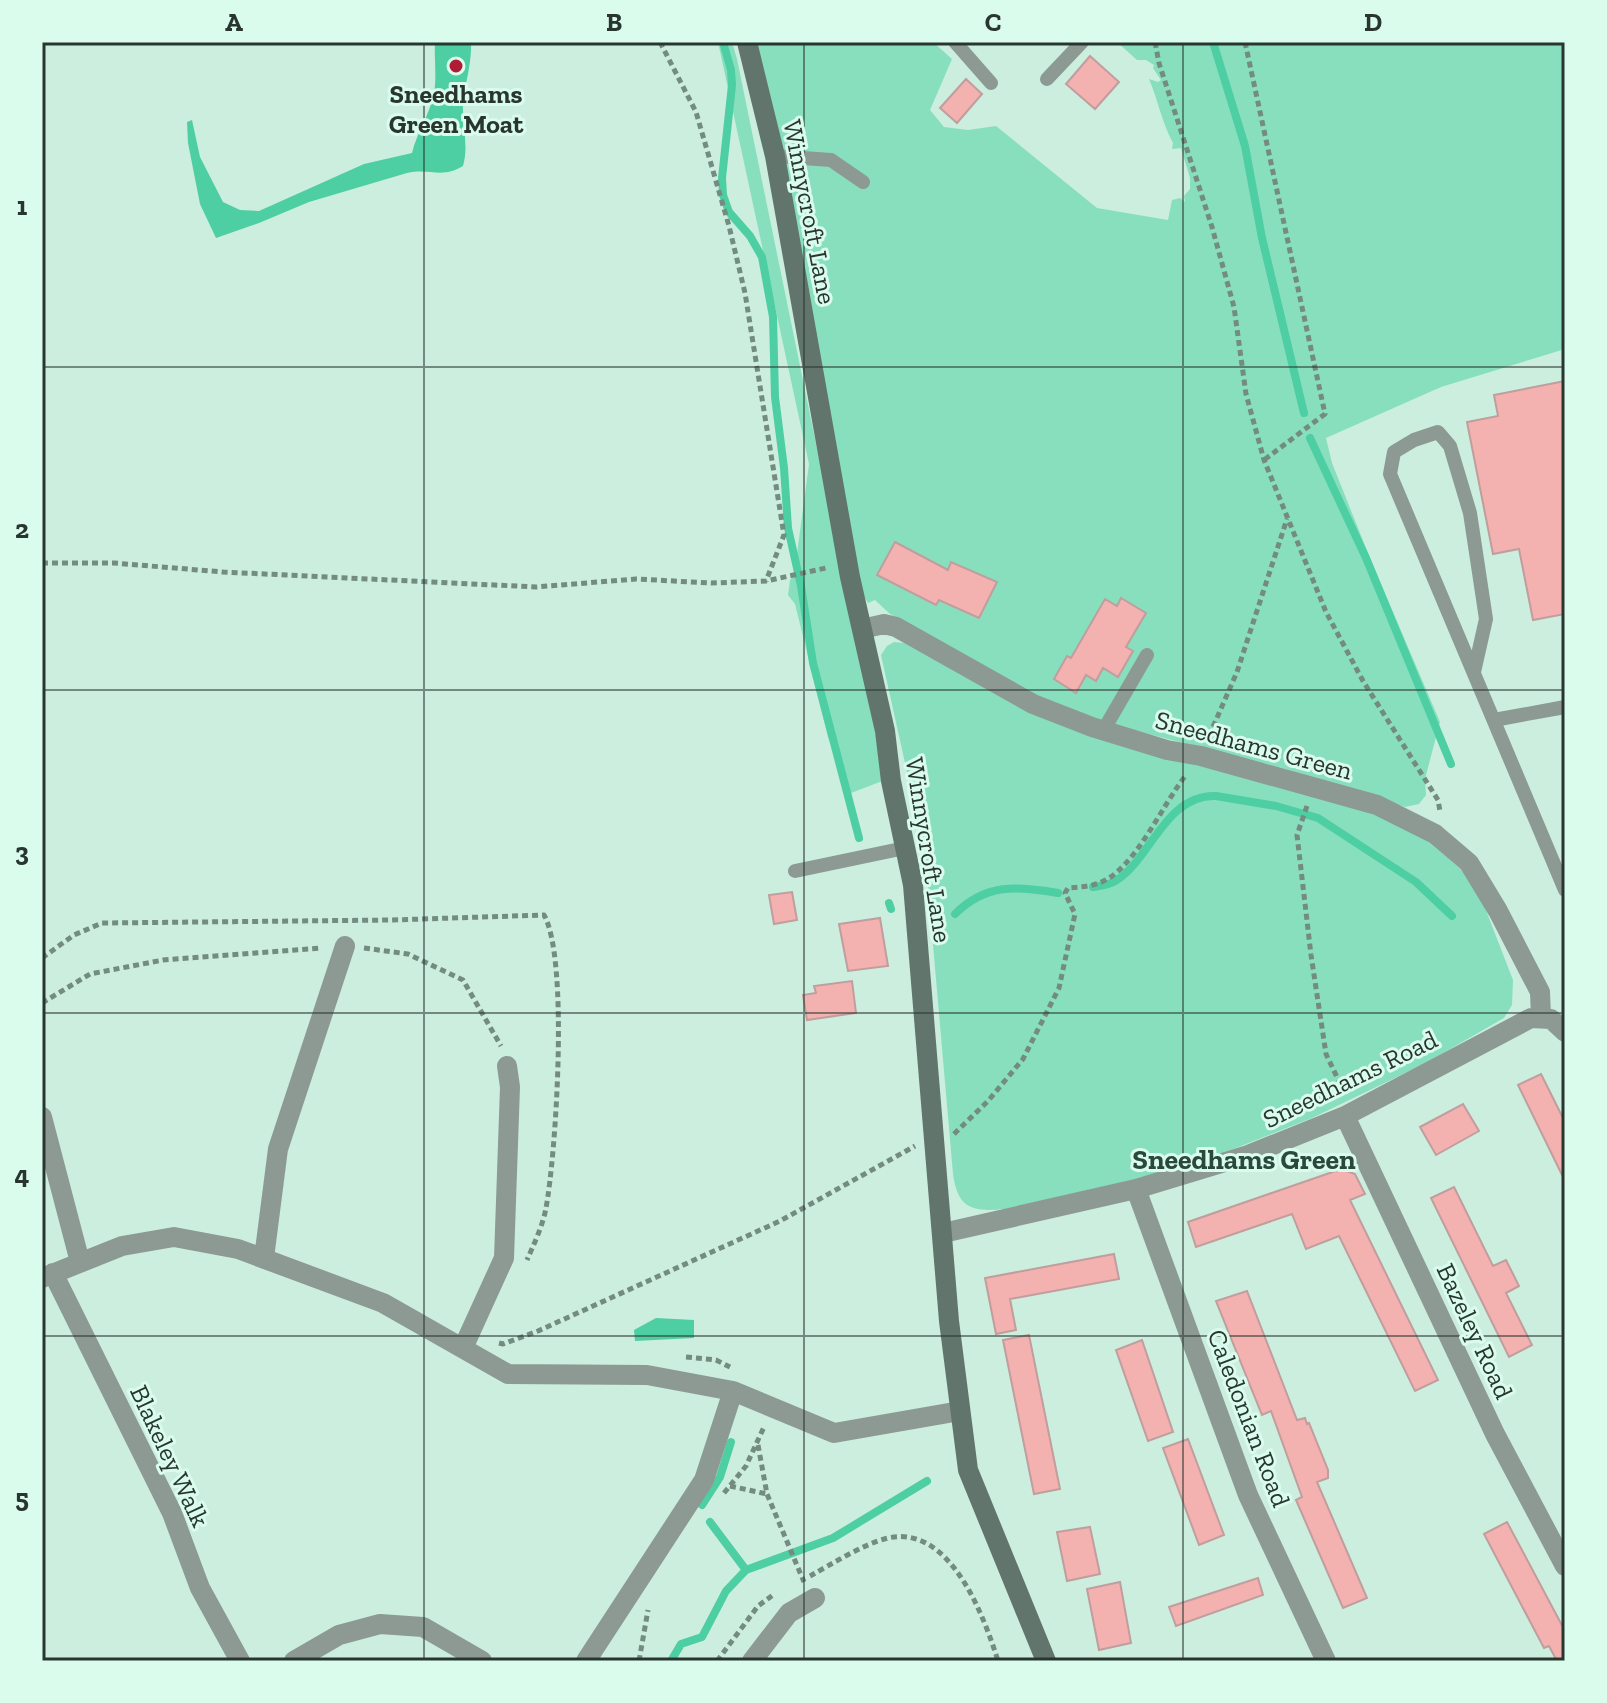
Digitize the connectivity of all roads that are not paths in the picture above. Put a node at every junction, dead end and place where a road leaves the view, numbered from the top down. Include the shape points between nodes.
1 (955, 42) edge
2 (1082, 42) edge
3 (753, 43) edge
4 (1047, 79) dead end
5 (991, 83) dead end
6 (775, 156) junction
7 (863, 182) dead end
8 (862, 629) junction
9 (1147, 655) dead end
10 (1474, 672) junction
11 (1565, 707) edge
12 (1494, 720) junction
13 (1103, 731) junction
14 (905, 848) junction
15 (795, 871) dead end
16 (1565, 890) edge
17 (345, 946) road end
18 (1541, 1017) junction
19 (1565, 1032) edge
20 (507, 1066) road end
21 (1345, 1116) junction
22 (42, 1117) edge
23 (1136, 1189) junction
24 (943, 1233) junction
25 (264, 1258) junction
26 (80, 1262) junction
27 (48, 1276) edge
28 (463, 1348) junction
29 (733, 1391) junction
30 (960, 1411) junction
31 (1565, 1566) edge
32 (815, 1598) dead end
33 (760, 1658) edge
34 (240, 1661) edge
35 (294, 1661) edge
36 (482, 1661) edge
37 (586, 1661) edge
38 (1046, 1661) edge
39 (1326, 1661) edge

1 - 5 lane
2 - 4 lane
3 - 6 street, Winnycroft Lane
6 - 7 lane via 831,160
6 - 8 street, Winnycroft Lane
8 - 13 street, Sneedhams Green via 896,627 1033,704
8 - 14 street, Winnycroft Lane
9 - 13 lane
10 - 10 lane via 1486,619 1470,513 1450,446 1438,432 1394,452 1390,474
10 - 12 lane
11 - 12 lane
12 - 16 lane
13 - 18 street, Sneedhams Green via 1377,805 1435,834 1469,863 1498,911 1540,992
14 - 15 lane
14 - 24 street, Winnycroft Lane via 913,885 923,1145
17 - 25 street via 278,1149
18 - 19 street via 1555,1021
18 - 21 street, Sneedhams Road via 1519,1023
20 - 28 street via 504,1258
21 - 23 street, Sneedhams Road via 1248,1155
21 - 31 street, Bazeley Road via 1495,1434
22 - 26 street
23 - 24 street, Sneedhams Road
23 - 39 street, Caledonian Road via 1248,1495
24 - 30 street, Winnycroft Lane
25 - 26 street via 174,1237 122,1246
25 - 28 street via 383,1303
26 - 27 street
27 - 34 street, Blakeley Walk via 172,1513 200,1588
28 - 29 street via 508,1374 647,1375
29 - 30 street via 834,1433
29 - 37 street via 704,1480
30 - 38 street, Winnycroft Lane via 968,1470
32 - 33 street via 789,1613
35 - 36 street via 339,1635 380,1624 423,1627

